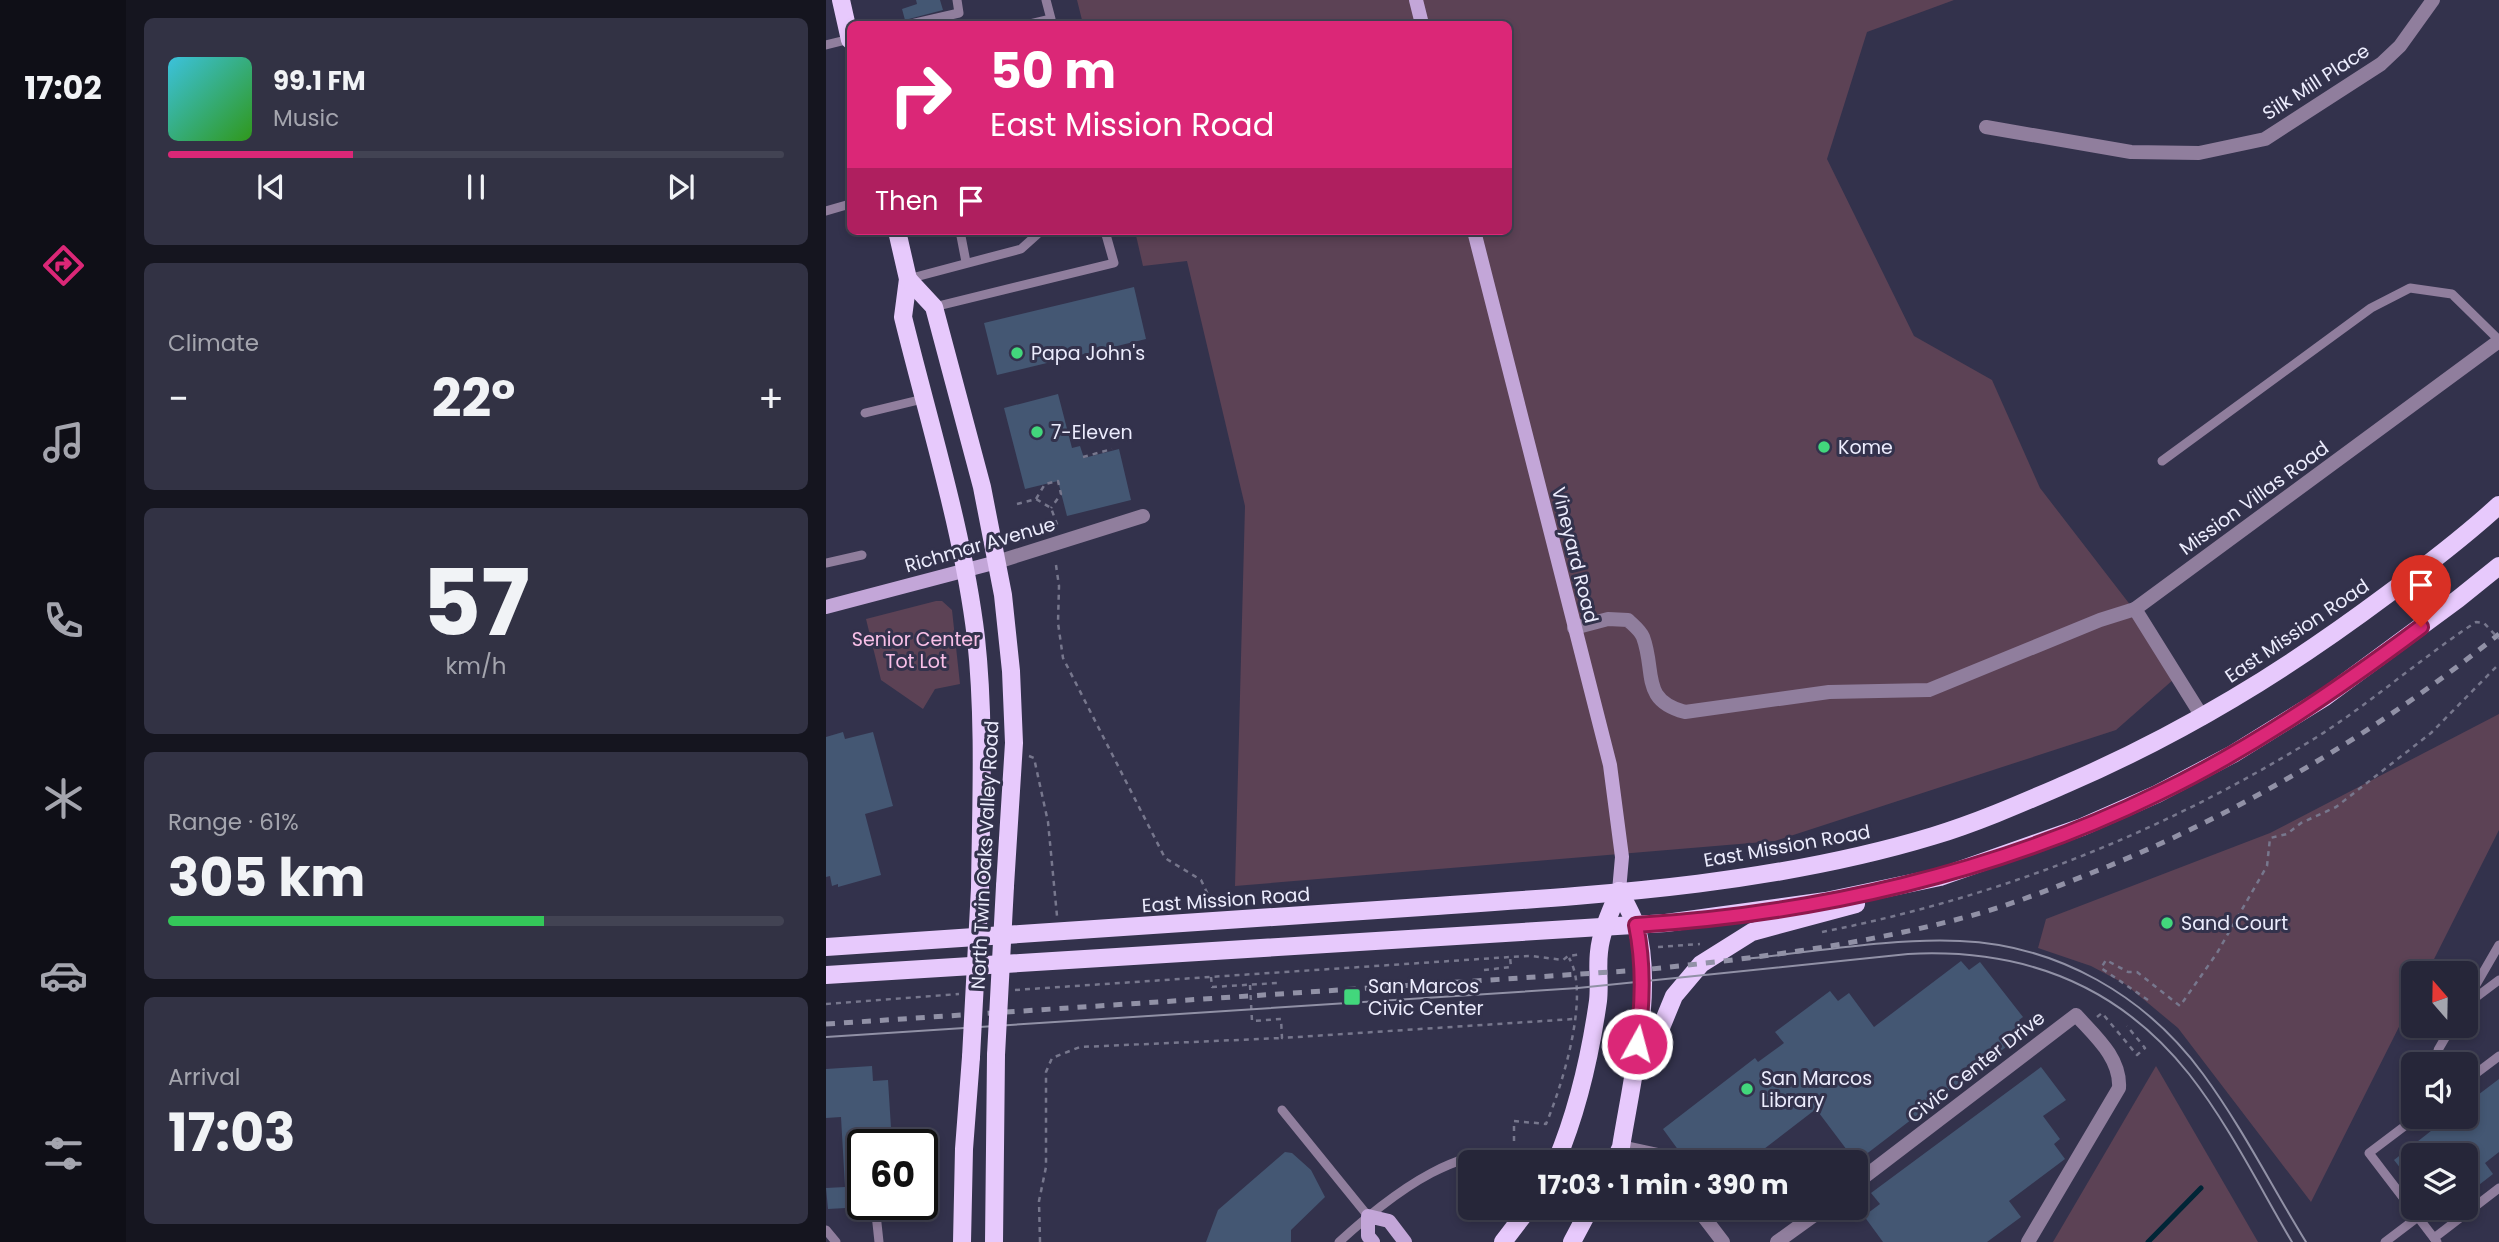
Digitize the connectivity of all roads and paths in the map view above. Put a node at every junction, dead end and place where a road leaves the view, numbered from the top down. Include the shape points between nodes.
1 (841, 0) edge
2 (957, 0) edge
3 (1046, 0) edge
4 (1416, 0) edge
5 (2433, 0) edge
6 (924, 21) edge
7 (1043, 21) edge
8 (1421, 21) edge
9 (847, 26) edge
10 (847, 40) edge
11 (826, 45) edge
12 (1986, 127) dead end
13 (847, 205) edge
14 (826, 211) edge
15 (898, 235) edge
16 (961, 235) edge
17 (1037, 235) edge
18 (1106, 235) edge
19 (1475, 235) edge
20 (966, 262) junction
21 (908, 279) junction
22 (934, 307) junction
23 (2499, 340) edge
24 (923, 399) junction
25 (865, 413) dead end
26 (1112, 449) dead end
27 (1083, 457) dead end
28 (2162, 461) dead end
29 (1036, 499) junction
30 (1017, 504) dead end
31 (2499, 505) edge
32 (1051, 509) junction
33 (1143, 516) dead end
34 (1058, 527) dead end
35 (862, 555) dead end
36 (997, 562) junction
37 (826, 563) edge
38 (1056, 565) dead end
39 (2499, 566) edge
40 (966, 571) junction
41 (826, 607) edge
42 (2135, 609) junction
43 (1574, 628) junction
44 (2499, 664) edge
45 (2203, 718) junction
46 (1027, 755) dead end
47 (1940, 877) junction
48 (1619, 891) junction
49 (1213, 905) dead end
50 (1057, 916) dead end
51 (1636, 925) junction
52 (1605, 926) junction
53 (2499, 945) edge
54 (826, 947) edge
55 (1568, 956) dead end
56 (1510, 957) dead end
57 (1484, 970) dead end
58 (826, 975) edge
59 (1211, 977) dead end
60 (2499, 980) edge
61 (2478, 982) edge
62 (1278, 983) dead end
63 (1250, 985) junction
64 (2478, 995) edge
65 (2148, 1000) dead end
66 (1574, 1019) junction
67 (2095, 1019) dead end
68 (2127, 1026) dead end
69 (1282, 1038) junction
70 (2499, 1056) edge
71 (1634, 1064) junction
72 (2478, 1072) edge
73 (1282, 1110) dead end
74 (2401, 1129) edge
75 (1514, 1150) edge
76 (1561, 1150) edge
77 (1619, 1150) edge
78 (1458, 1162) edge
79 (1868, 1174) edge
80 (2499, 1188) edge
81 (2401, 1195) edge
82 (1368, 1216) junction
83 (877, 1220) edge
84 (1520, 1220) edge
85 (1584, 1220) edge
86 (1706, 1220) edge
87 (1807, 1220) edge
88 (2414, 1220) edge
89 (2420, 1220) edge
90 (826, 1230) edge
91 (2435, 1240) edge
92 (835, 1242) edge
93 (879, 1242) edge
94 (962, 1242) edge
95 (994, 1242) edge
96 (1040, 1242) edge
97 (1339, 1242) edge
98 (1373, 1242) edge
99 (1405, 1242) edge
100 (1503, 1242) edge
101 (1572, 1242) edge
102 (1723, 1242) edge
103 (1777, 1242) edge
104 (2028, 1242) edge
105 (2385, 1242) edge

1 - 9 main road
2 - 6 lane via 959,13
3 - 7 lane via 1051,19
4 - 8 main road
5 - 12 street, Silk Mill Place via 2381,64 2265,139 2199,153 2131,152
10 - 11 lane
13 - 14 lane
15 - 21 main road, North Twin Oaks Valley Road
16 - 20 lane
17 - 20 lane via 1021,249
18 - 22 lane via 1114,263
19 - 43 main road, Vineyard Road
20 - 21 lane
21 - 22 main road, North Twin Oaks Valley Road
21 - 24 main road, North Twin Oaks Valley Road via 904,317
22 - 36 main road, North Twin Oaks Valley Road via 982,486
23 - 28 lane via 2452,294 2410,288 2371,308
23 - 42 street, Mission Villas Road
24 - 25 lane
24 - 40 main road, North Twin Oaks Valley Road
26 - 27 path
29 - 30 path
29 - 32 path
29 - 32 path via 1045,484 1058,481 1061,494
31 - 45 main road, East Mission Road via 2341,630
32 - 34 path
33 - 36 street, Richmar Avenue
35 - 37 lane
36 - 40 main road, Richmar Avenue
36 - 95 main road, North Twin Oaks Valley Road, bridge via 1014,707 996,1055
38 - 49 path via 1063,658 1165,858 1201,880
39 - 47 main road via 2325,697 2233,754 2082,827
40 - 41 main road, Richmar Avenue
40 - 94 main road, North Twin Oaks Valley Road, bridge via 980,693 980,888
42 - 43 street, Mission Villas Road via 1929,690 1829,692 1685,712 1666,707 1654,693 1642,634 1628,620 1608,619
42 - 45 street
43 - 48 main road, Vineyard Road via 1610,765 1622,857
44 - 65 path via 2431,733 2336,807 2287,834 2270,838 2267,866 2180,1006 2137,972 2106,960 2101,968
45 - 48 main road, East Mission Road via 1996,815 1931,837 1754,876
46 - 50 path via 1034,758 1048,822
47 - 51 main road via 1757,912
47 - 71 main road via 1827,914 1780,923 1731,942 1701,964 1674,996 1660,1030
48 - 51 main road
48 - 52 main road
48 - 54 main road, East Mission Road
51 - 52 main road
51 - 71 main road via 1642,982
52 - 58 main road
52 - 76 main road via 1587,1068
53 - 61 lane
55 - 66 path via 1579,996
56 - 57 path via 1511,967
59 - 63 path via 1212,987
60 - 64 lane
62 - 63 path
63 - 69 path via 1252,1021 1281,1019
66 - 69 path
66 - 75 path via 1546,1124 1514,1121
67 - 68 path via 2102,1013 2137,1055 2146,1048
69 - 96 path via 1080,1047 1052,1058 1046,1072
70 - 72 lane
71 - 77 main road
73 - 82 lane
74 - 81 lane via 2369,1153
78 - 82 lane via 1392,1196
79 - 104 street, Civic Center Drive via 2076,1015 2115,1062 2119,1088
80 - 91 lane
82 - 97 lane
82 - 98 main road via 1368,1236
82 - 99 main road via 1389,1221
83 - 93 lane
84 - 100 main road
85 - 101 main road
86 - 102 street
87 - 103 street
88 - 105 lane
89 - 91 lane
90 - 92 lane

